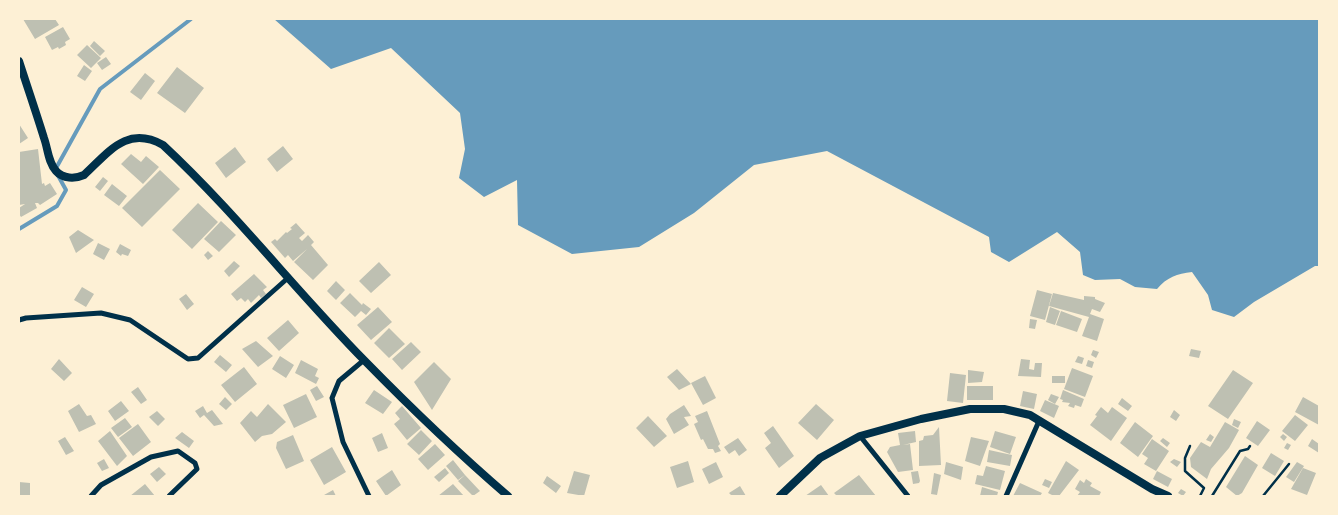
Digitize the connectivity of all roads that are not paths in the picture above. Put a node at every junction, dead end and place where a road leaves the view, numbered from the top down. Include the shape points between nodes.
1 (19, 61) edge
2 (289, 277) junction
3 (19, 320) edge
4 (364, 360) junction
5 (1039, 421) junction
6 (860, 436) junction
7 (1190, 446) dead end
8 (91, 496) edge
9 (169, 496) edge
10 (369, 496) edge
11 (508, 496) edge
12 (780, 496) edge
13 (908, 496) edge
14 (1006, 496) edge
15 (1168, 496) edge
16 (1200, 496) edge

1 - 2 main road via 55,170 65,177 75,178 84,175 119,144 136,137 154,140 178,159
2 - 3 street via 198,358 188,359 130,320 102,313
2 - 4 main road
4 - 10 street via 339,381 332,398 343,442
4 - 11 main road via 470,464
5 - 6 main road via 1030,415 1004,409 970,409
5 - 14 street
5 - 15 main road
6 - 12 main road via 820,458
6 - 13 street
7 - 16 lane via 1185,458 1185,471 1204,488
8 - 9 street via 102,485 151,458 178,451 196,463 197,468

